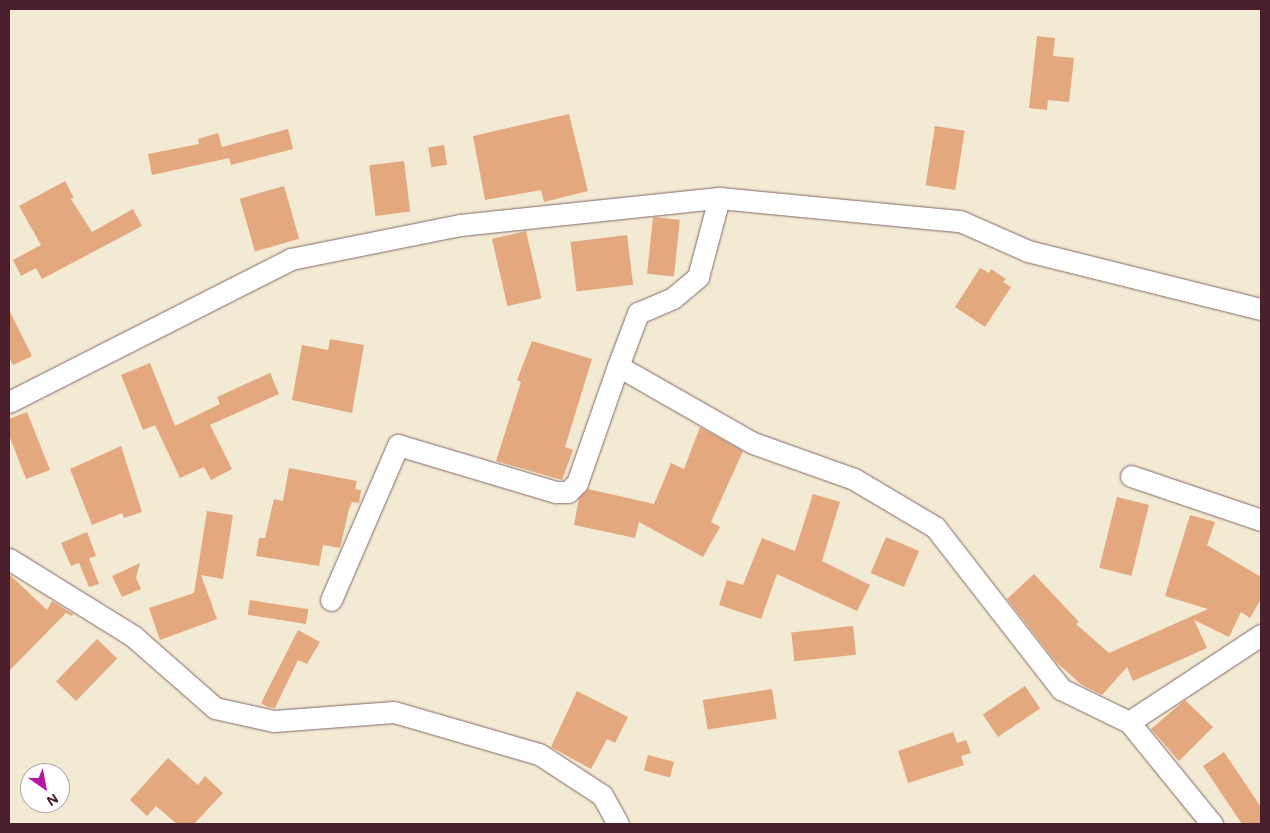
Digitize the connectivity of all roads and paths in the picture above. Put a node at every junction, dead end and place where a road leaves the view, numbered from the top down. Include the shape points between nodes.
1 (719, 198) junction
2 (1261, 310) edge
3 (618, 366) junction
4 (9, 402) edge
5 (1131, 476) dead end
6 (1261, 520) edge
7 (9, 559) edge
8 (331, 600) dead end
9 (1261, 635) edge
10 (1129, 722) junction
11 (618, 824) edge
12 (1212, 824) edge

1 - 2 street via 960,221 1028,251
1 - 3 street via 698,277 673,298 638,313
1 - 4 street via 460,225 291,259
3 - 8 street via 577,483 568,492 556,492 398,445
3 - 10 street via 753,443 854,479 935,527 1061,689
5 - 6 street
7 - 11 street via 133,636 215,708 274,721 394,712 539,754 602,795
9 - 10 street
10 - 12 street

